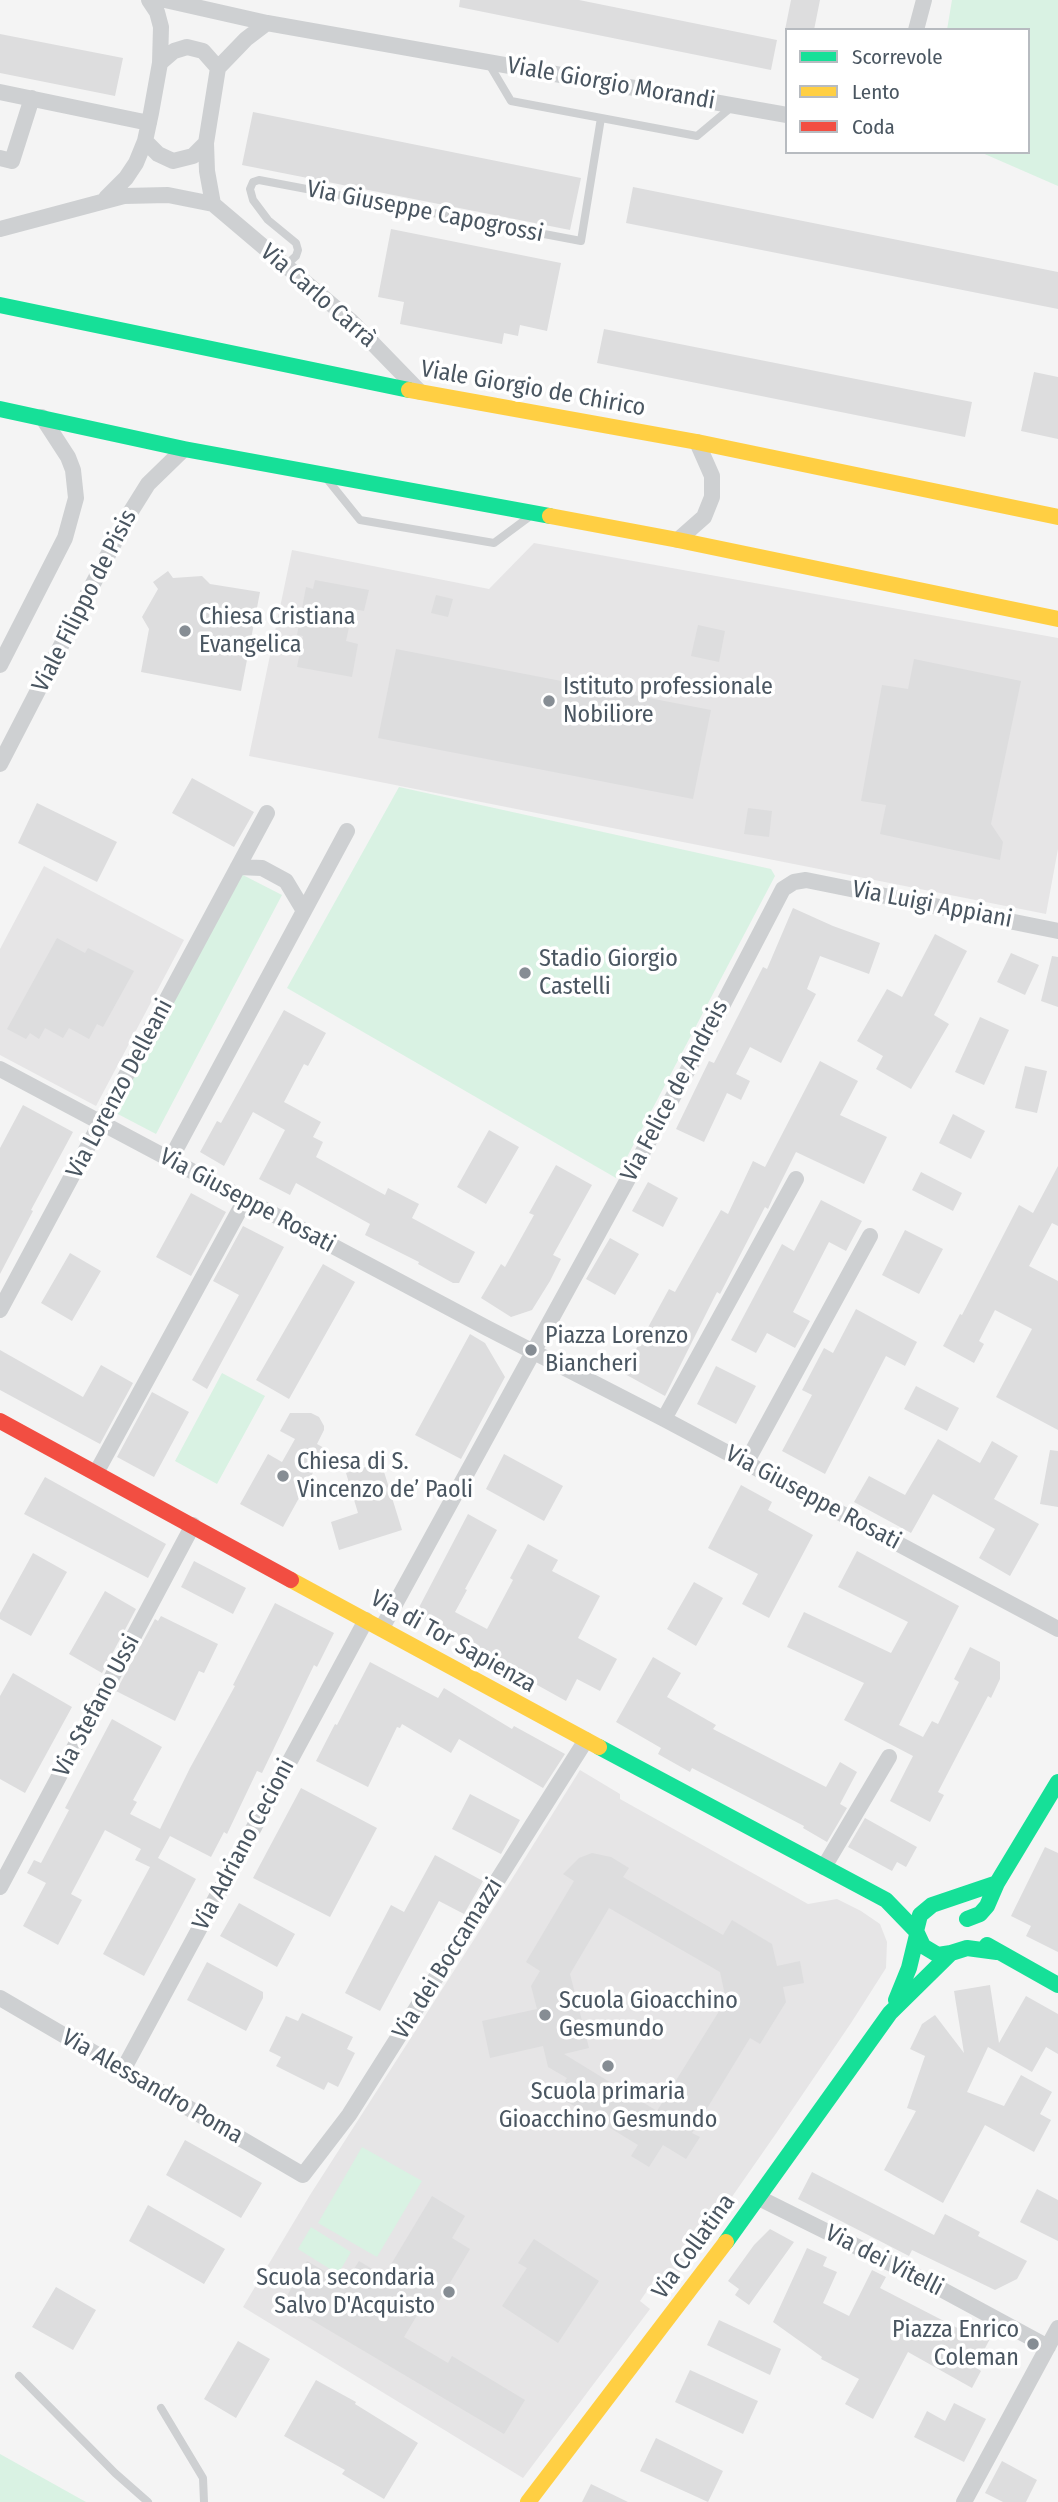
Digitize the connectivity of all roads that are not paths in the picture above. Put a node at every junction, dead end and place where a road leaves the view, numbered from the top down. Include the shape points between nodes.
1 (149, 0) edge
2 (165, 0) edge
3 (925, 0) edge
4 (267, 23) junction
5 (917, 28) edge
6 (487, 62) junction
7 (160, 63) junction
8 (218, 68) junction
9 (0, 92) edge
10 (32, 99) junction
11 (734, 105) junction
12 (785, 115) edge
13 (601, 118) junction
14 (149, 123) junction
15 (145, 141) junction
16 (206, 144) junction
17 (0, 158) edge
18 (104, 200) junction
19 (213, 204) junction
20 (0, 229) edge
21 (285, 267) junction
22 (0, 305) edge
23 (420, 392) junction
24 (0, 409) edge
25 (42, 417) junction
26 (697, 442) junction
27 (184, 449) junction
28 (323, 474) junction
29 (534, 514) junction
30 (1058, 517) edge
31 (678, 540) junction
32 (1058, 619) edge
33 (0, 665) edge
34 (0, 764) edge
35 (267, 813) dead end
36 (347, 831) dead end
37 (238, 867) junction
38 (806, 880) joint
39 (304, 911) junction
40 (1058, 931) edge
41 (0, 1069) edge
42 (101, 1123) junction
43 (170, 1160) junction
44 (796, 1179) dead end
45 (244, 1200) junction
46 (870, 1236) dead end
47 (0, 1310) edge
48 (533, 1352) junction
49 (664, 1419) junction
50 (0, 1421) edge
51 (746, 1462) junction
52 (96, 1473) junction
53 (194, 1525) junction
54 (366, 1620) junction
55 (382, 1628) junction
56 (1058, 1629) edge
57 (586, 1740) junction
58 (889, 1757) dead end
59 (1058, 1782) edge
60 (824, 1867) junction
61 (998, 1883) junction
62 (0, 1887) edge
63 (886, 1900) junction
64 (939, 1903) junction
65 (968, 1923) junction
66 (916, 1933) junction
67 (953, 1952) junction
68 (997, 1952) junction
69 (1058, 1985) edge
70 (0, 1998) edge
71 (890, 2013) junction
72 (123, 2070) junction
73 (303, 2175) joint
74 (759, 2198) junction
75 (1058, 2328) edge
76 (1048, 2347) junction
77 (19, 2376) dead end
78 (161, 2408) dead end
79 (148, 2502) edge
80 (204, 2502) edge
81 (527, 2502) edge
82 (964, 2502) edge

1 - 7 street via 161,27
2 - 4 street, Viale Giorgio Morandi
3 - 5 street
4 - 6 street, Viale Giorgio Morandi
4 - 8 street
6 - 11 street, Viale Giorgio Morandi
6 - 13 lane, Viale Giorgio Morandi via 511,101
7 - 8 street via 178,49 193,48 203,51
7 - 14 street
8 - 16 street
9 - 10 street
10 - 14 street
10 - 17 street via 12,161
11 - 12 street, Viale Giorgio Morandi
11 - 13 lane, Viale Giorgio Morandi via 697,136
13 - 21 lane, Via Giuseppe Capogrossi via 581,241 253,182 253,200 268,220 296,243 296,256
14 - 15 street
15 - 16 street via 173,161 193,156
15 - 18 street via 132,171
16 - 19 street
18 - 19 street via 167,195
18 - 20 street
19 - 21 street, Via Carlo Carrà
21 - 23 street, Via Carlo Carrà via 351,321
22 - 23 street, Viale Giorgio de Chirico
23 - 26 street, Viale Giorgio de Chirico
24 - 25 street
25 - 27 street
25 - 33 street, Viale Filippo de Pisis via 68,457 76,498 65,538
26 - 30 street, Viale Giorgio de Chirico
26 - 31 street via 712,475 712,498 704,517
27 - 28 street
27 - 34 street, Viale Filippo de Pisis via 148,484 128,516
28 - 29 street
28 - 29 lane via 360,520 494,543
29 - 31 street
31 - 32 street
35 - 37 street, Via Lorenzo Delleani
36 - 39 street
37 - 39 street via 262,868 286,881
37 - 42 street, Via Lorenzo Delleani
38 - 40 street, Via Luigi Appiani
38 - 48 street, Via Felice de Andreis via 791,883 776,900
39 - 43 street
41 - 42 street, Via Giuseppe Rosati
42 - 43 street, Via Giuseppe Rosati
42 - 47 street, Via Lorenzo Delleani
43 - 45 street, Via Giuseppe Rosati
44 - 49 street
45 - 48 street, Via Giuseppe Rosati
45 - 52 street
46 - 51 street
48 - 49 street, Via Giuseppe Rosati
48 - 55 street
49 - 51 street, Via Giuseppe Rosati
50 - 52 street, Via di Tor Sapienza
51 - 56 street, Via Giuseppe Rosati
52 - 53 street, Via di Tor Sapienza
53 - 54 street, Via di Tor Sapienza
53 - 62 street, Via Stefano Ussi
54 - 55 street, Via di Tor Sapienza
54 - 72 street, Via Adriano Cecioni
55 - 57 street, Via di Tor Sapienza
57 - 60 street, Via di Tor Sapienza
57 - 73 street, Via dei Boccamazzi via 349,2115
58 - 60 street
59 - 61 street
60 - 63 street, Via di Tor Sapienza
61 - 64 street
61 - 65 street via 985,1910
63 - 64 street
63 - 66 street
64 - 65 street via 956,1906
64 - 66 street via 920,1915
65 - 67 street via 966,1938
65 - 68 street via 981,1941
66 - 67 street via 929,1952
66 - 71 street via 909,1968
67 - 68 street via 980,1948
67 - 71 street
68 - 69 street
70 - 72 street, Via Alessandro Poma
71 - 74 street, Via Collatina
72 - 73 street, Via Alessandro Poma
74 - 76 street, Via dei Vitelli
74 - 81 street, Via Collatina
75 - 76 street
76 - 82 street
77 - 79 lane
78 - 80 lane via 203,2478

